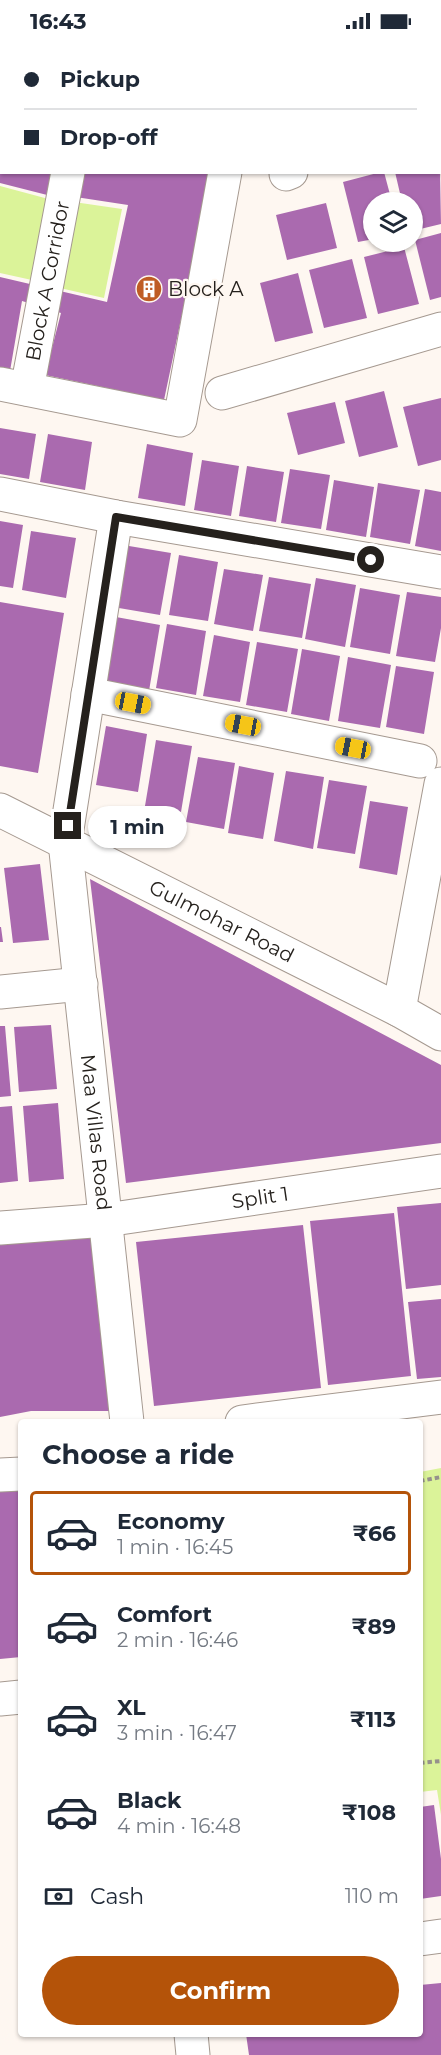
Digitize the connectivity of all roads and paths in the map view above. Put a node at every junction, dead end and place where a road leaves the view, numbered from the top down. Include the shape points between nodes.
1 (67, 174) edge
2 (225, 174) edge
3 (441, 328) edge
4 (13, 387) edge
5 (222, 393) dead end
6 (0, 494) edge
7 (116, 517) junction
8 (441, 572) edge
9 (88, 694) junction
10 (430, 773) edge
11 (0, 810) edge
12 (65, 842) junction
13 (432, 882) edge
14 (81, 984) junction
15 (0, 992) edge
16 (399, 1010) junction
17 (441, 1034) edge
18 (441, 1171) edge
19 (92, 1221) junction
20 (0, 1228) edge
21 (441, 1397) edge
22 (126, 1419) edge
23 (266, 1419) edge
24 (18, 1474) edge
25 (0, 1475) edge
26 (441, 1477) edge
27 (423, 1480) edge
28 (18, 1697) edge
29 (0, 1699) edge
30 (441, 1761) edge
31 (423, 1763) edge
32 (441, 1936) edge
33 (423, 1939) edge
34 (191, 2037) edge
35 (193, 2055) edge

1 - 4 street, Block A Corridor
2 - 4 street via 180,420
3 - 5 street
6 - 7 street
7 - 8 street
7 - 9 street, Maa Villas Road
9 - 10 street
9 - 12 street, Maa Villas Road
10 - 13 street
11 - 12 street, Gulmohar Road
12 - 14 street, Maa Villas Road
12 - 16 street, Gulmohar Road
13 - 16 street
14 - 15 street
14 - 19 street, Maa Villas Road
16 - 17 street, Gulmohar Road
18 - 19 street, Split 1
19 - 20 street, Split 1
19 - 22 street, Maa Villas Road
21 - 23 street
24 - 25 street
26 - 27 path
28 - 29 street
30 - 31 path
32 - 33 street
34 - 35 street

